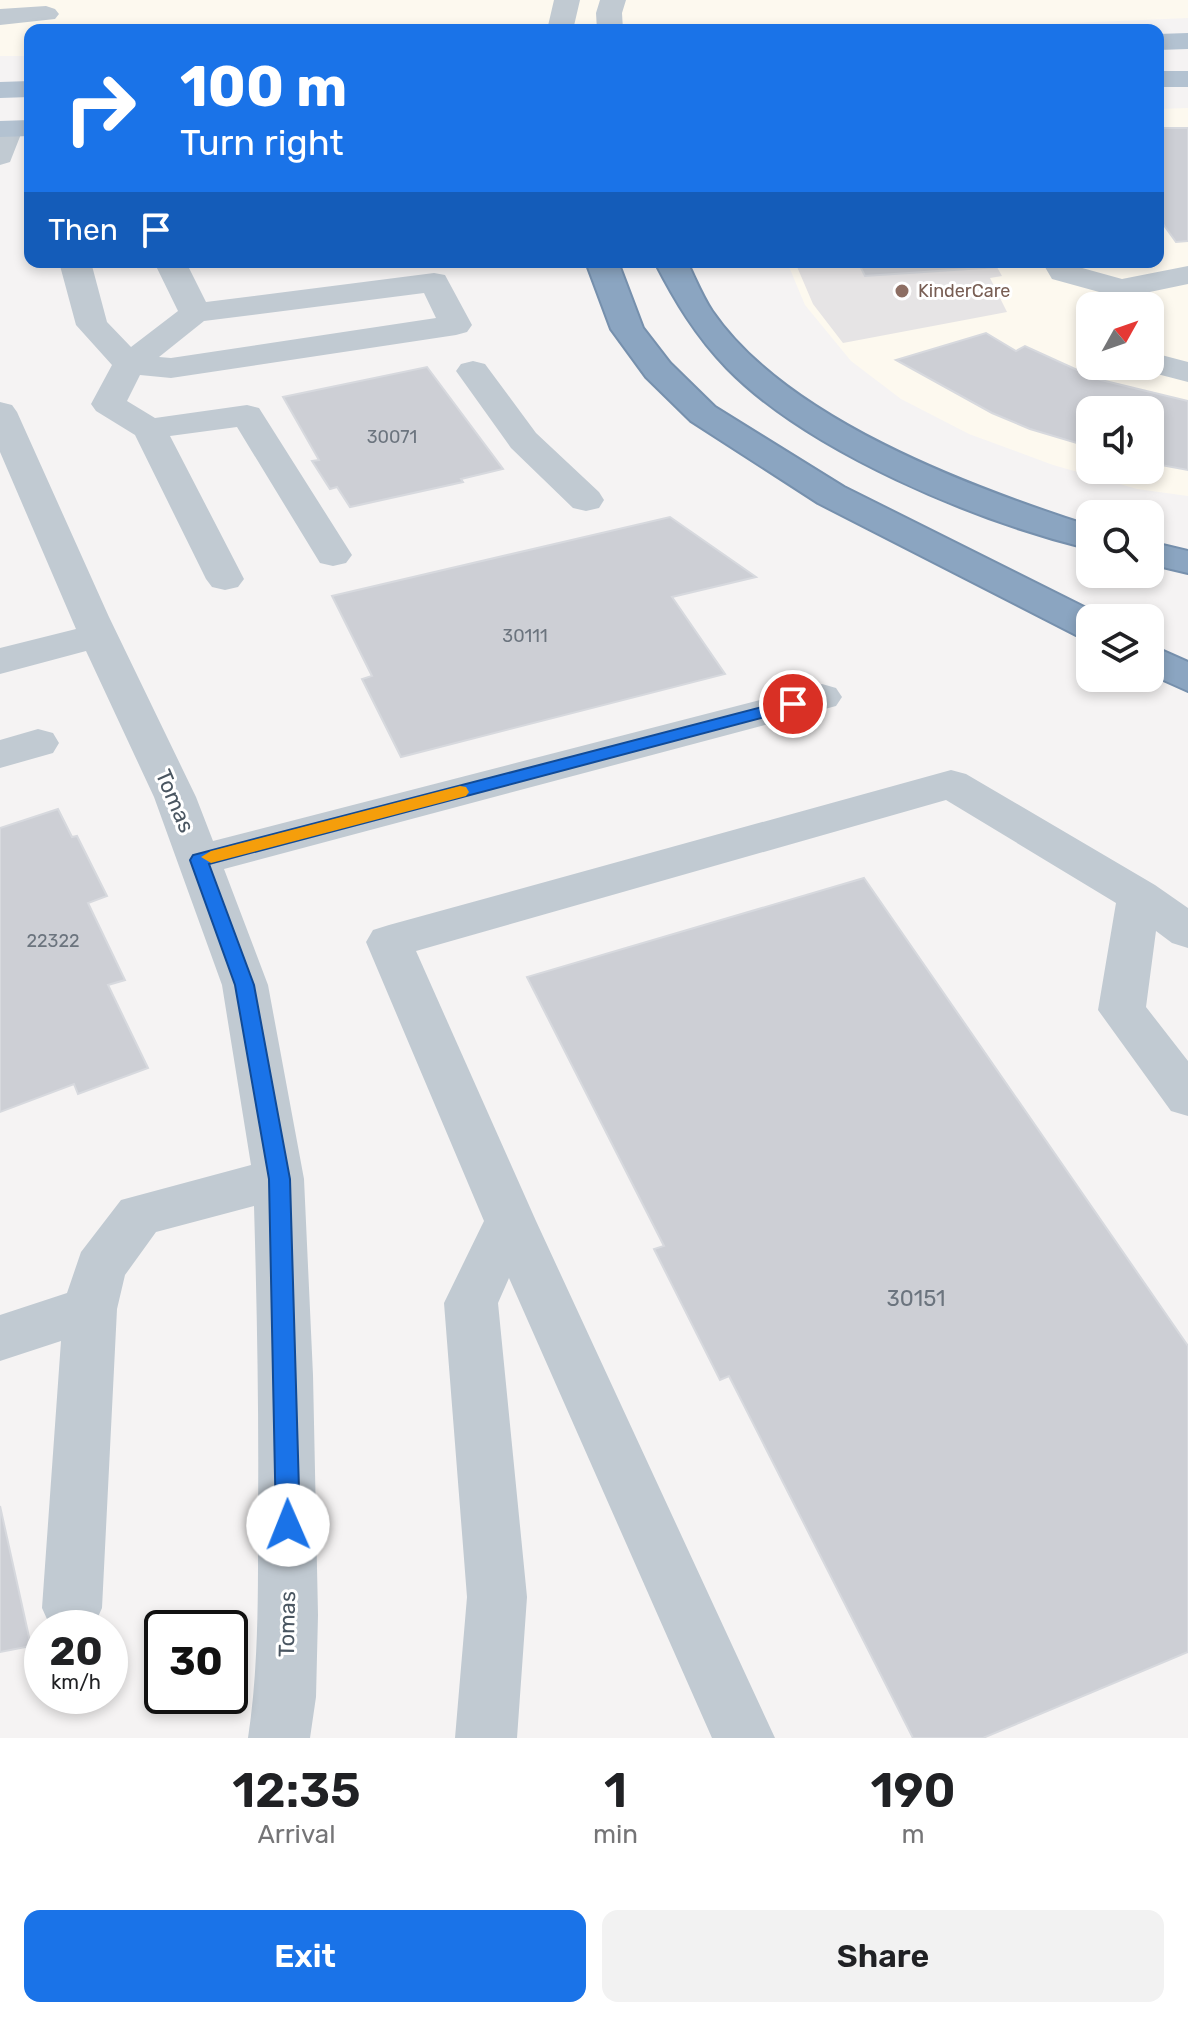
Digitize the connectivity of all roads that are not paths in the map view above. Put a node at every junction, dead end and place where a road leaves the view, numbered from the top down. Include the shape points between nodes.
1 (567, 0) edge
2 (613, 0) edge
3 (46, 14) dead end
4 (0, 17) edge
5 (561, 24) edge
6 (610, 24) edge
7 (1188, 41) edge
8 (1164, 42) edge
9 (1164, 79) edge
10 (1188, 79) edge
11 (24, 89) edge
12 (0, 90) edge
13 (13, 129) edge
14 (0, 156) edge
15 (1164, 256) edge
16 (77, 268) edge
17 (173, 268) edge
18 (604, 268) edge
19 (674, 268) edge
20 (1061, 268) edge
21 (1183, 276) edge
22 (1098, 292) edge
23 (1129, 292) edge
24 (195, 313) junction
25 (129, 364) junction
26 (1164, 366) edge
27 (473, 371) dead end
28 (1188, 372) edge
29 (0, 412) edge
30 (149, 429) junction
31 (586, 500) dead end
32 (1076, 534) edge
33 (333, 555) dead end
34 (1164, 556) edge
35 (1188, 562) edge
36 (225, 579) dead end
37 (1076, 619) edge
38 (99, 635) junction
39 (0, 661) edge
40 (1164, 665) edge
41 (1188, 678) edge
42 (822, 697) dead end
43 (199, 860) junction
44 (1139, 896) junction
45 (1188, 931) edge
46 (1188, 1097) edge
47 (279, 1179) junction
48 (510, 1221) junction
49 (90, 1309) junction
50 (0, 1338) edge
51 (72, 1608) dead end
52 (279, 1738) edge
53 (486, 1738) edge
54 (744, 1738) edge

1 - 5 street
2 - 6 street
3 - 4 street
7 - 8 main road
9 - 10 main road
11 - 12 main road
13 - 14 street
15 - 21 street
16 - 25 street via 92,325
17 - 24 street
18 - 37 highway via 627,329 658,370 703,414 831,495
19 - 32 highway via 701,321 783,398 903,468 987,505
20 - 22 street
21 - 23 street
24 - 25 street
24 - 25 street via 434,282 456,325 171,368
25 - 30 street via 108,404
26 - 28 street
27 - 31 street via 515,433
29 - 38 street, Tomas
30 - 33 street via 247,415
30 - 36 street
34 - 35 highway
38 - 39 street
38 - 43 street, Tomas
40 - 41 highway
42 - 43 street
43 - 47 street, Tomas via 245,985
44 - 45 street
44 - 46 street via 1122,1010
44 - 48 street via 951,784 389,942
47 - 49 street via 139,1215 100,1268
47 - 52 street, Tomas via 288,1615
48 - 53 street via 471,1303 497,1597
48 - 54 street
49 - 50 street
49 - 51 street

